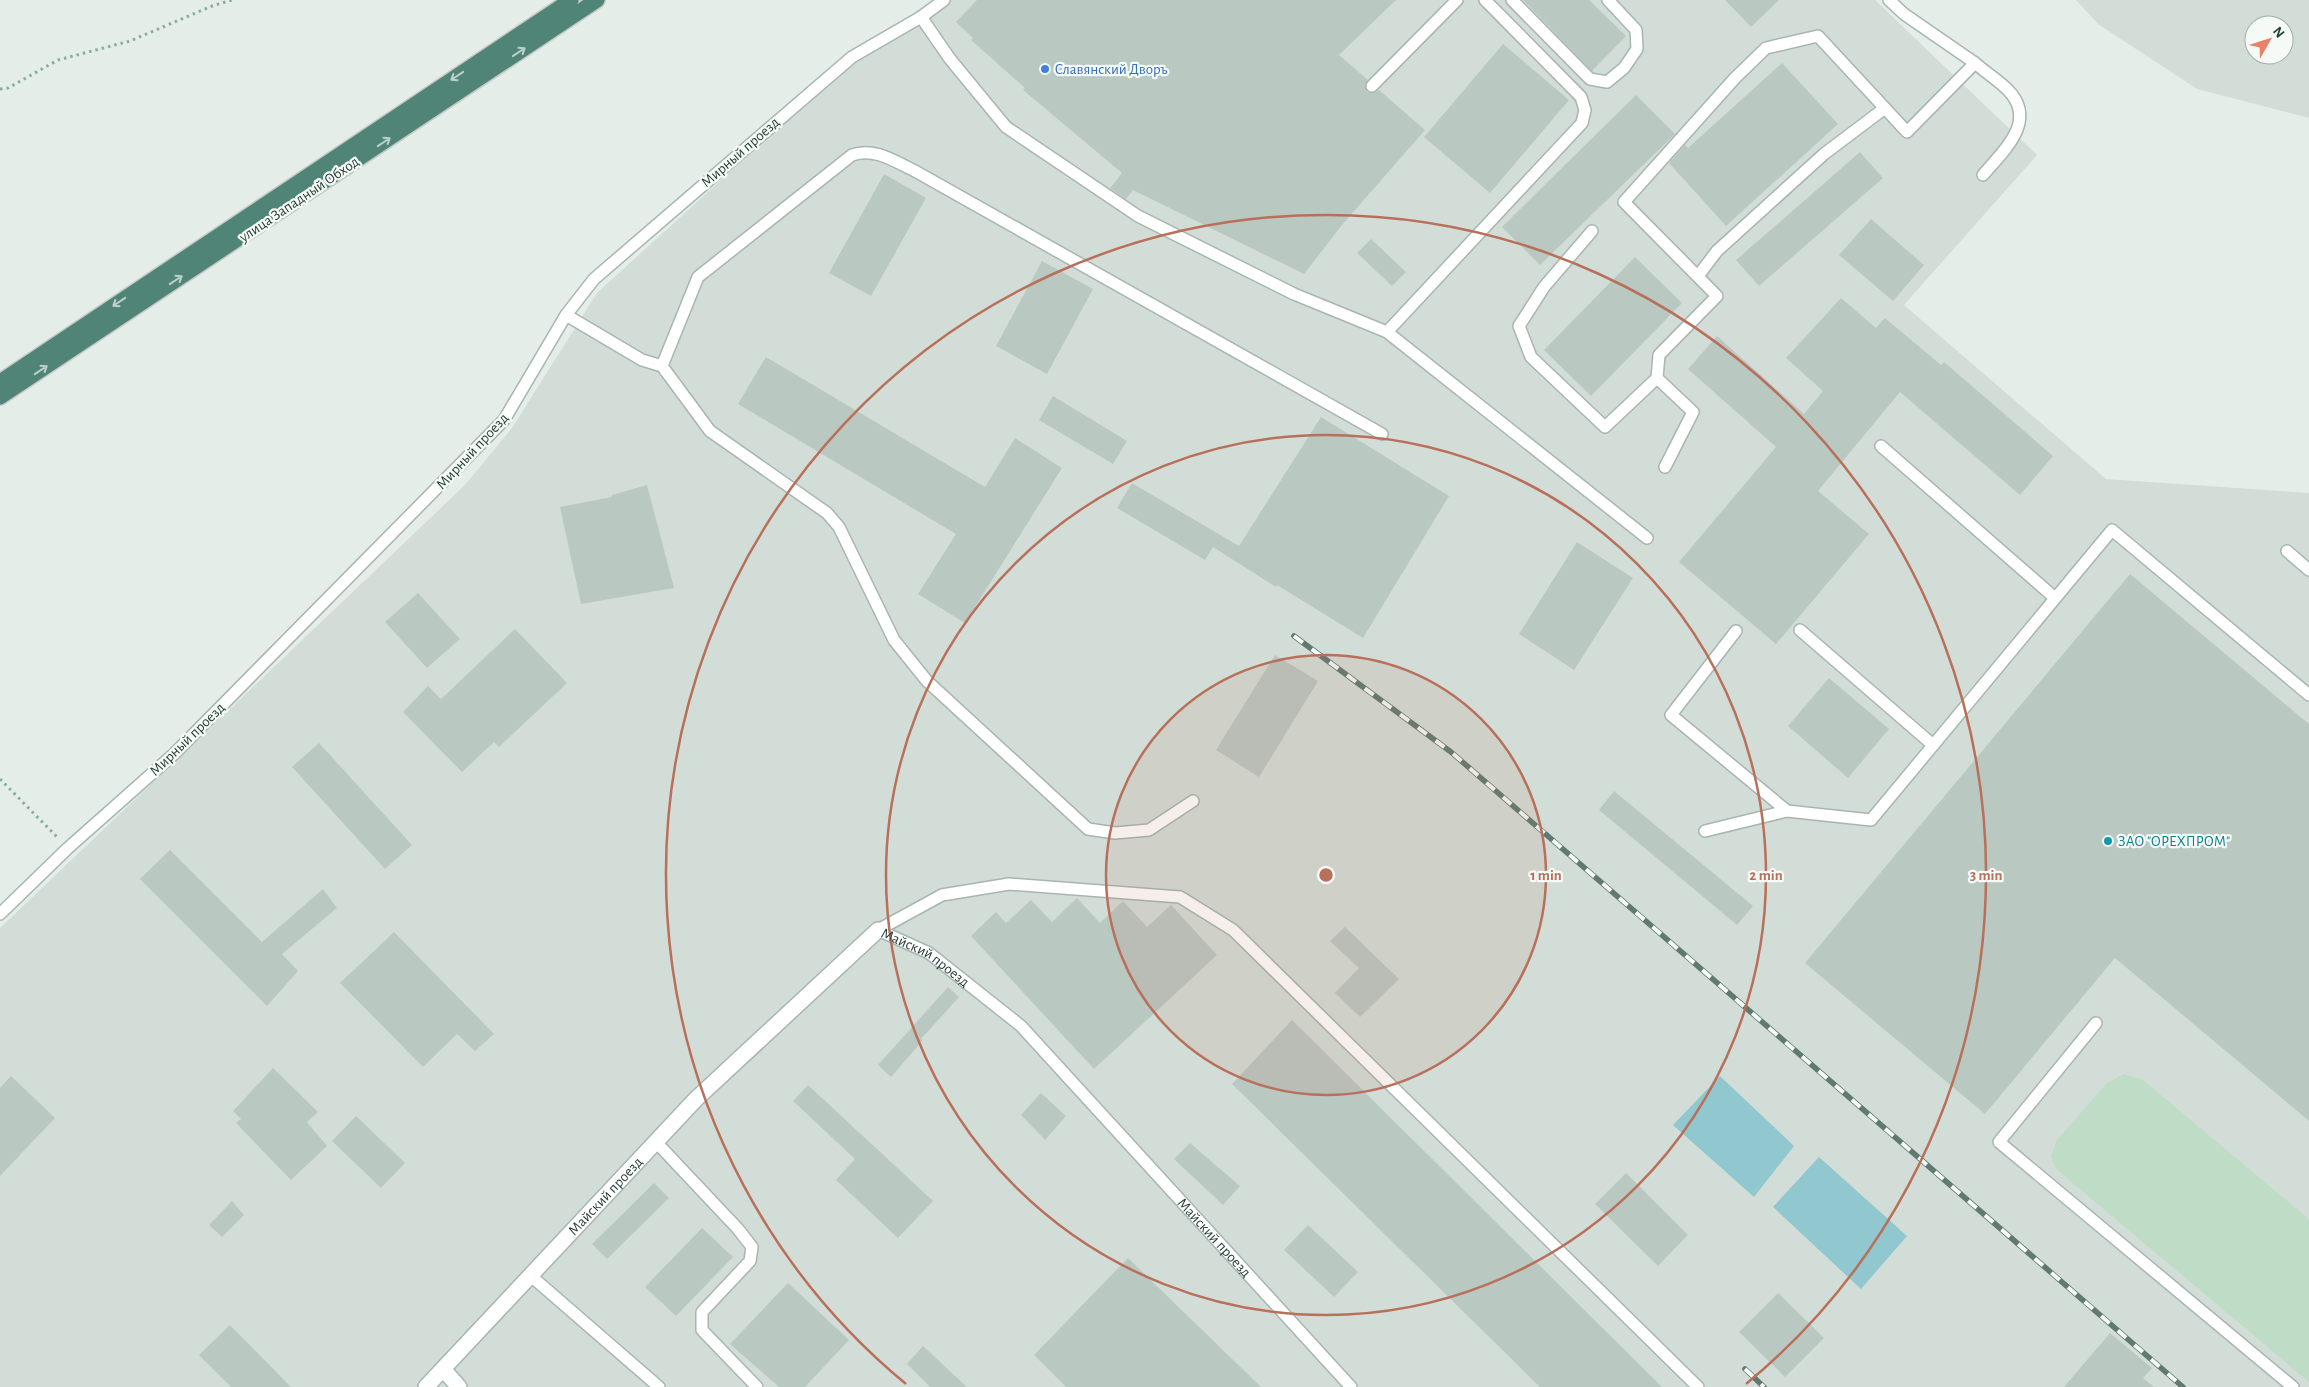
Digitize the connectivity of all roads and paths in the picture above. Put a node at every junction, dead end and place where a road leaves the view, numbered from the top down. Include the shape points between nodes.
1 (232, 0) edge
2 (571, 0) edge
3 (597, 0) edge
4 (944, 0) edge
5 (1458, 0) edge
6 (1485, 0) edge
7 (1512, 0) edge
8 (1608, 0) edge
9 (1889, 0) edge
10 (921, 17) junction
11 (1975, 63) junction
12 (1372, 86) dead end
13 (0, 89) edge
14 (1885, 108) junction
15 (1983, 174) dead end
16 (1592, 231) dead end
17 (1698, 276) junction
18 (566, 315) junction
19 (1387, 332) junction
20 (662, 366) junction
21 (1657, 378) junction
22 (0, 382) edge
23 (0, 397) edge
24 (1382, 434) dead end
25 (1882, 446) dead end
26 (1665, 467) dead end
27 (1647, 538) dead end
28 (2286, 552) dead end
29 (2309, 570) edge
30 (2055, 598) junction
31 (1736, 630) dead end
32 (1800, 630) dead end
33 (2309, 695) edge
34 (1933, 746) junction
35 (0, 779) edge
36 (1193, 801) dead end
37 (1787, 811) junction
38 (1705, 830) dead end
39 (68, 848) junction
40 (0, 914) edge
41 (878, 930) junction
42 (2096, 1023) dead end
43 (656, 1142) junction
44 (530, 1276) junction
45 (443, 1368) junction
46 (426, 1387) edge
47 (459, 1387) edge
48 (659, 1387) edge
49 (757, 1387) edge
50 (1350, 1387) edge
51 (1698, 1387) edge
52 (2293, 1387) edge

1 - 13 path via 130,41 58,60 8,88
2 -> 22 highway, улица Западный Обход
23 -> 3 highway, улица Западный Обход
4 - 10 lane, Мирный проезд
5 - 12 lane
6 - 19 lane via 1581,97 1585,110 1582,123
7 - 8 lane via 1590,79 1607,82 1624,68 1638,49 1636,30
9 - 11 lane
10 - 18 lane, Мирный проезд via 852,56 825,78 594,279
10 - 19 lane via 950,59 1006,127 1022,138 1138,216 1294,294
11 - 14 lane via 1907,132
11 - 15 lane via 2008,91 2020,108 2020,125 2009,144
14 - 17 lane via 1824,154 1717,250
14 - 17 lane via 1818,36 1766,48 1624,202
16 - 21 lane via 1544,287 1518,326 1531,357 1605,427
17 - 21 lane via 1716,296 1659,355
18 - 20 lane via 642,360
18 - 39 lane, Мирный проезд via 498,427 174,754
19 - 27 lane
20 - 24 lane via 698,277 852,155 868,152 914,171
20 - 36 lane via 710,431 827,513 839,527 894,640 927,681 1088,829 1115,833 1149,830
21 - 26 lane via 1693,412
25 - 30 lane
28 - 29 lane
30 - 33 lane via 2112,530
30 - 34 lane
31 - 37 lane via 1672,715
32 - 34 lane
34 - 37 lane via 1871,820
35 - 39 path
37 - 38 lane
39 - 40 lane, Мирный проезд
41 - 43 street, Майский проезд via 696,1099
41 - 50 lane, Майский проезд via 929,953 1021,1026
41 - 51 lane via 942,895 1009,884 1180,897 1233,930
42 - 52 lane via 1999,1142
43 - 44 street, Майский проезд
43 - 49 lane via 752,1247 750,1261 702,1312 701,1320 702,1330
44 - 45 street, Майский проезд
44 - 48 lane
45 - 46 street, Майский проезд
45 - 47 street

